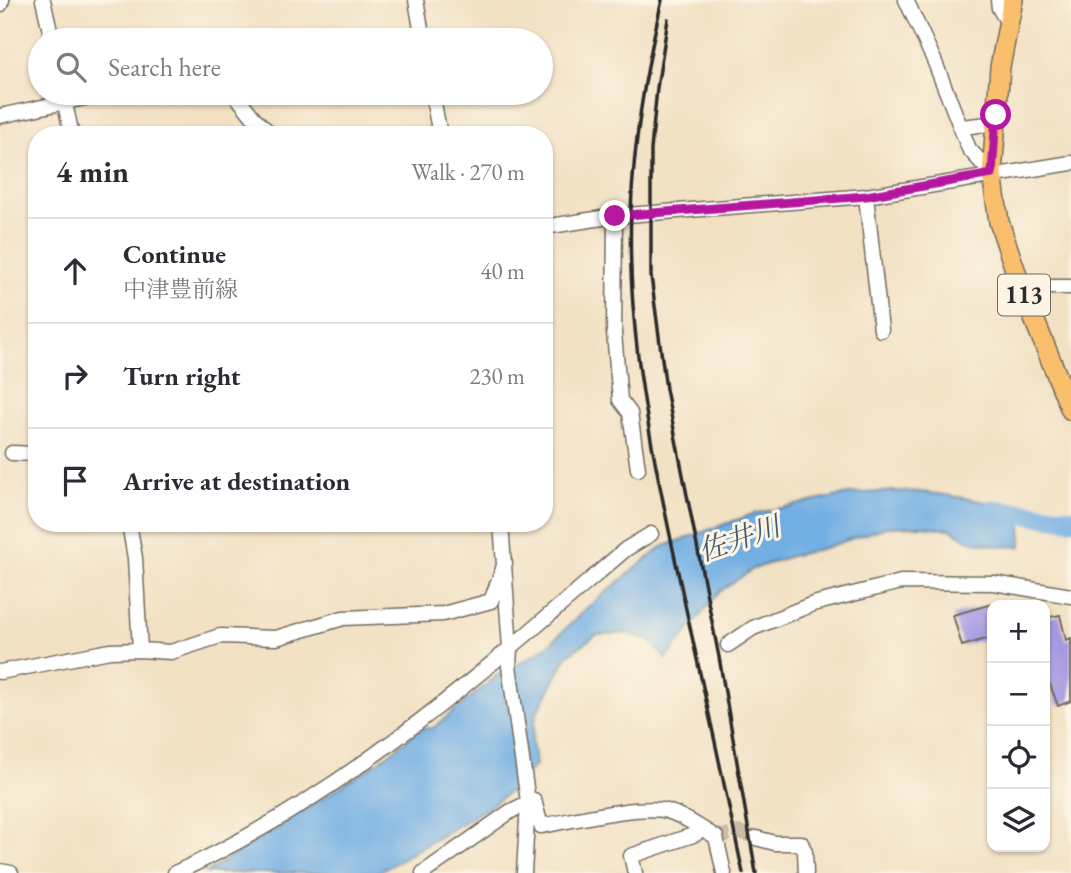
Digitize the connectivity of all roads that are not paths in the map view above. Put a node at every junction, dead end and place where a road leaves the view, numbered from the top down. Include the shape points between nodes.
1 (43, 0) edge
2 (416, 0) edge
3 (906, 0) edge
4 (998, 0) edge
5 (1013, 0) edge
6 (1008, 23) junction
7 (49, 28) edge
8 (421, 28) edge
9 (37, 105) edge
10 (66, 105) edge
11 (244, 105) edge
12 (434, 105) edge
13 (996, 115) junction
14 (0, 116) edge
15 (70, 126) edge
16 (262, 126) edge
17 (438, 126) edge
18 (961, 127) junction
19 (1071, 163) edge
20 (992, 174) junction
21 (866, 196) junction
22 (615, 216) junction
23 (553, 226) edge
24 (1021, 287) junction
25 (1071, 287) edge
26 (881, 330) dead end
27 (1067, 392) edge
28 (1071, 410) edge
29 (12, 453) dead end
30 (28, 454) edge
31 (638, 469) dead end
32 (131, 532) edge
33 (502, 532) edge
34 (651, 534) dead end
35 (505, 563) junction
36 (1071, 596) edge
37 (728, 645) dead end
38 (140, 650) junction
39 (509, 654) junction
40 (0, 673) edge
41 (527, 794) junction
42 (541, 825) junction
43 (696, 834) dead end
44 (756, 838) tunnel mouth
45 (524, 870) edge
46 (0, 871) edge
47 (12, 873) edge
48 (175, 873) edge
49 (422, 873) edge
50 (635, 873) edge
51 (724, 873) edge
52 (806, 873) edge

1 - 7 street
2 - 8 street
3 - 18 street
4 - 6 street
5 - 6 main road, 113
6 - 13 main road, 113
9 - 14 street
10 - 15 street
11 - 16 street
12 - 17 street
13 - 18 street via 988,124
13 - 20 main road, 113
18 - 20 street via 969,149
19 - 20 street
20 - 21 street
20 - 24 main road, 113 via 999,222
21 - 22 street
21 - 26 street
22 - 23 street
22 - 31 street via 614,333 620,400 630,413
24 - 25 street
24 - 27 main road, 113
27 - 28 main road, 113
29 - 30 street
32 - 38 street
33 - 35 street
34 - 39 street via 626,549
35 - 38 street via 491,601 443,614 343,618 276,638 220,636 171,652
35 - 39 street
36 - 37 street via 994,583 901,582 813,604 753,628
38 - 40 street via 110,651
39 - 41 street
39 - 48 street via 331,786
41 - 42 street via 534,800
41 - 45 street
41 - 49 street via 511,811
42 - 45 street via 530,866
42 - 51 street via 633,810 665,811 716,837
43 - 50 street via 631,856
44 - 52 street via 801,843
46 - 47 street

